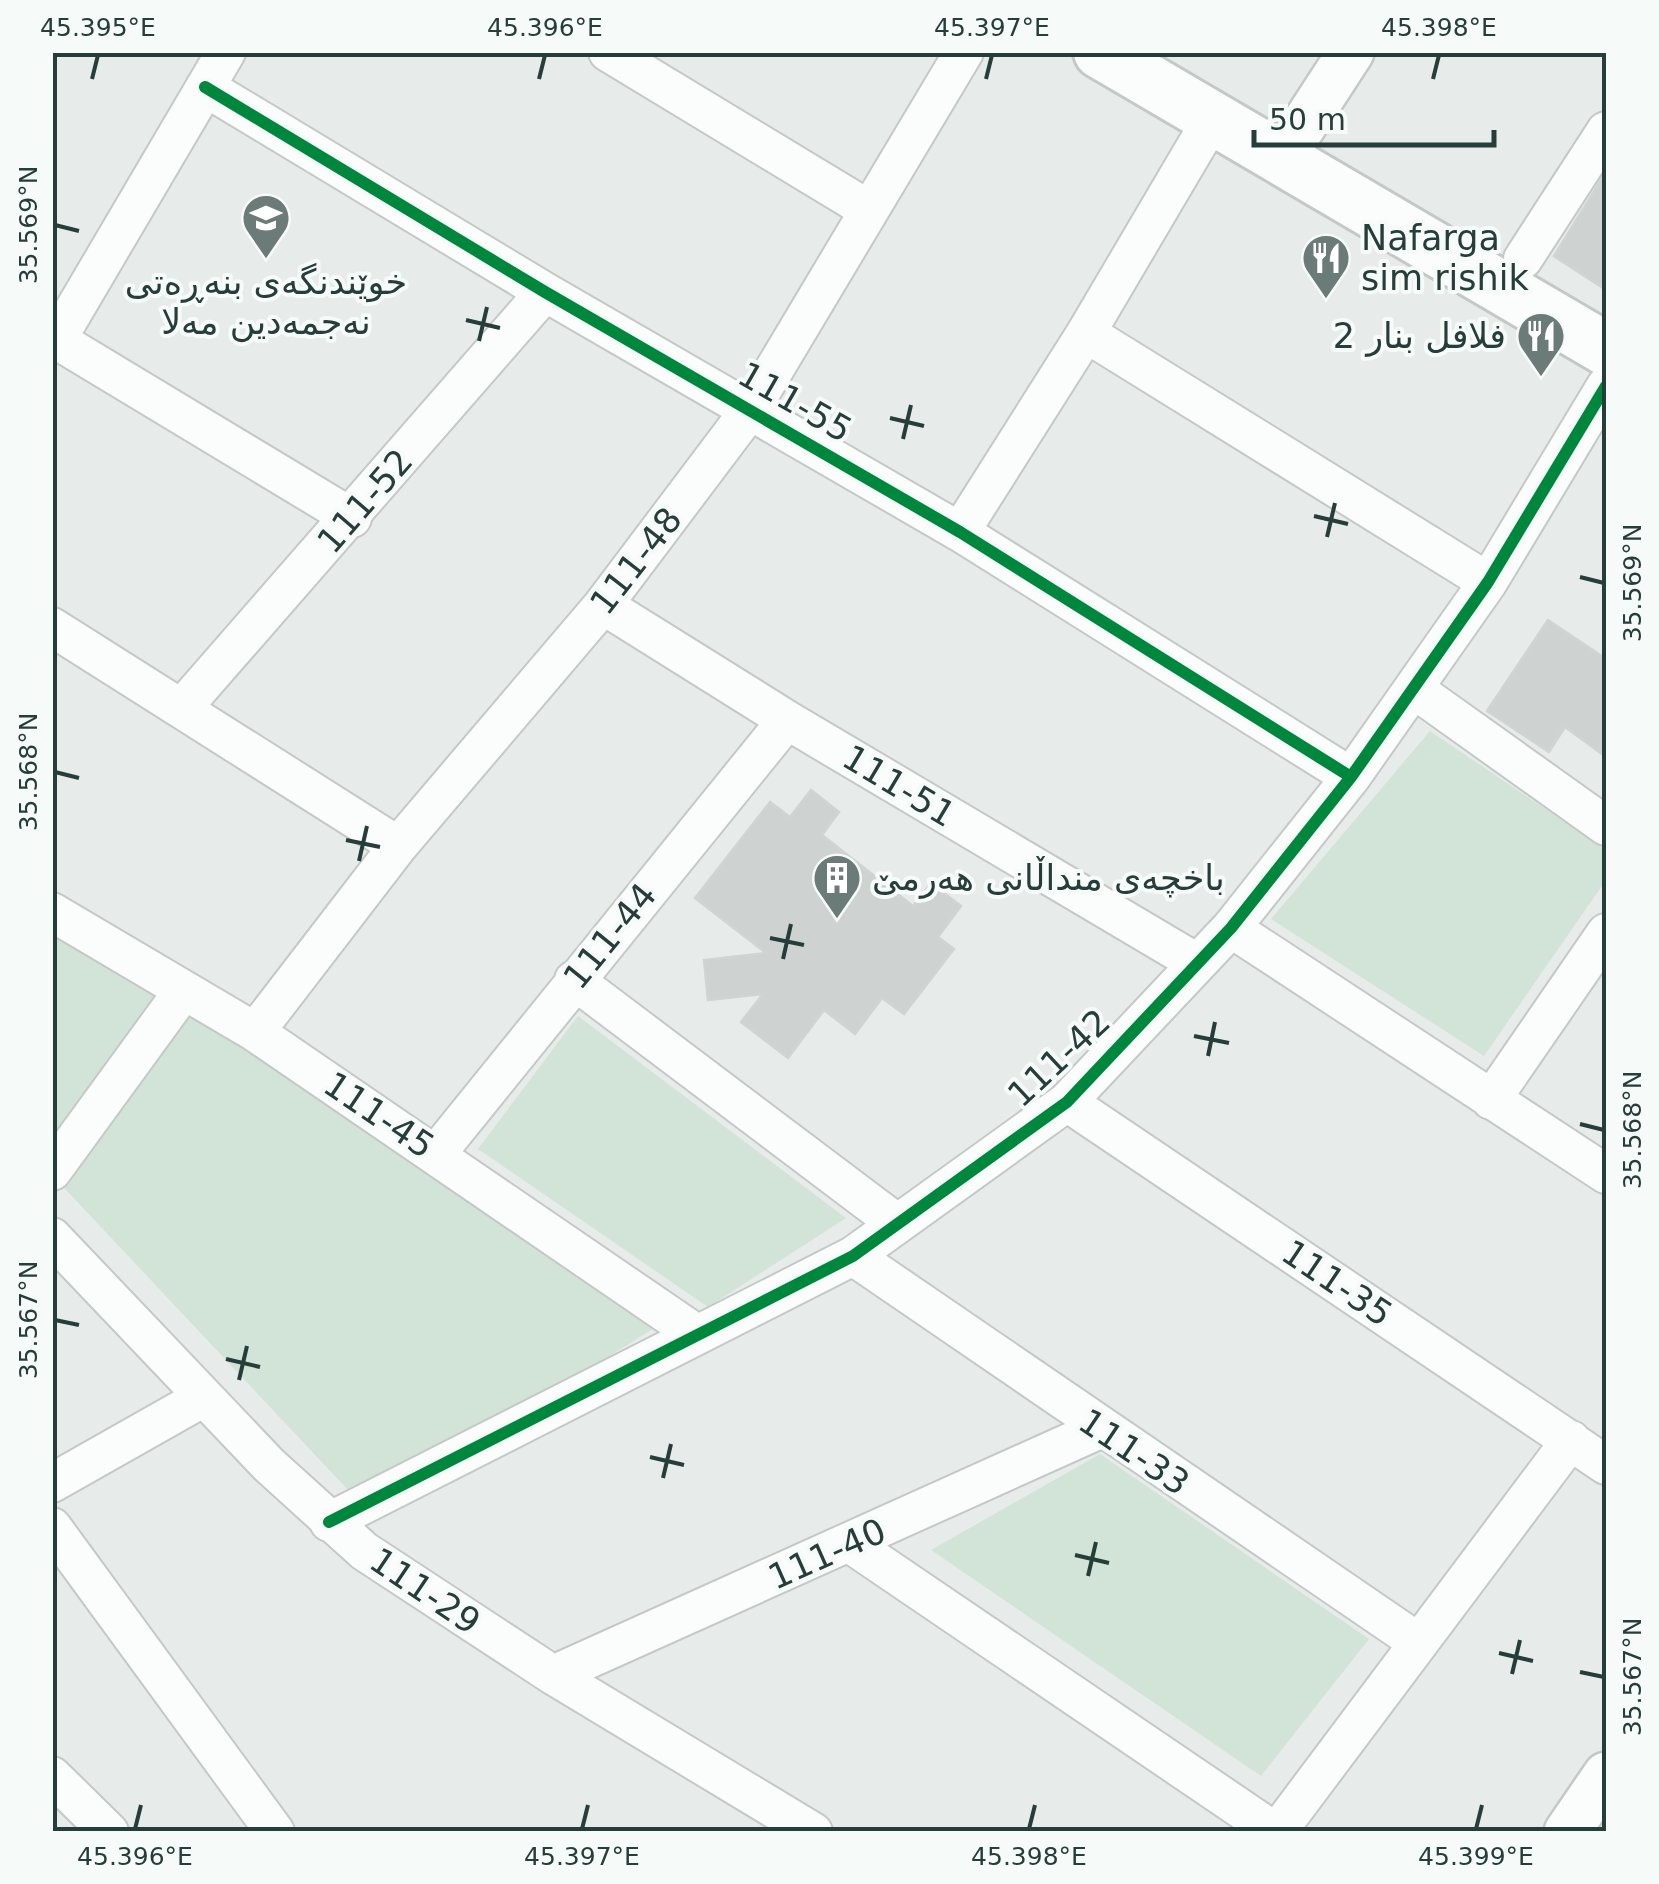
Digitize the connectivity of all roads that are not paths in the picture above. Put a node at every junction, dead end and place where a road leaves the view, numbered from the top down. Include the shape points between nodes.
1 (226, 52) edge
2 (608, 52) edge
3 (964, 52) edge
4 (1100, 52) edge
5 (1164, 52) edge
6 (1351, 52) edge
7 (204, 86) junction
8 (1211, 121) junction
9 (1606, 131) edge
10 (1299, 132) junction
11 (869, 210) junction
12 (1523, 259) junction
13 (545, 292) junction
14 (1606, 311) edge
15 (1086, 333) junction
16 (55, 338) edge
17 (1606, 349) edge
18 (1606, 386) edge
19 (750, 410) junction
20 (352, 518) junction
21 (960, 532) junction
22 (1488, 582) junction
23 (603, 605) junction
24 (52, 626) edge
25 (1414, 689) junction
26 (182, 708) junction
27 (787, 720) junction
28 (1351, 777) junction
29 (1606, 826) edge
30 (398, 846) junction
31 (52, 912) edge
32 (1231, 928) junction
33 (1606, 933) edge
34 (1197, 963) junction
35 (574, 980) junction
36 (184, 990) junction
37 (255, 1032) junction
38 (1491, 1100) junction
39 (1067, 1102) junction
40 (436, 1154) junction
41 (52, 1170) edge
42 (1606, 1174) edge
43 (895, 1222) junction
44 (52, 1237) edge
45 (852, 1256) junction
46 (695, 1333) junction
47 (204, 1397) junction
48 (1100, 1429) junction
49 (1570, 1440) junction
50 (1606, 1464) edge
51 (52, 1483) edge
52 (330, 1522) junction
53 (52, 1527) edge
54 (850, 1544) junction
55 (1418, 1643) junction
56 (553, 1675) junction
57 (52, 1776) edge
58 (1606, 1776) edge
59 (1606, 1818) edge
60 (791, 1826) edge
61 (109, 1832) edge
62 (275, 1832) edge
63 (1276, 1832) edge
64 (1567, 1832) edge
65 (1597, 1832) edge

1 - 7 street
2 - 11 street
3 - 11 street, 111-48
4 - 8 main road
5 - 10 main road
6 - 10 street
7 - 13 street, 111-55
7 - 16 street
8 - 15 street
8 - 17 main road
9 - 12 street
10 - 12 main road
11 - 19 street, 111-48
12 - 14 main road
13 - 19 street, 111-55
13 - 20 street, 111-52
15 - 21 street
15 - 22 street
16 - 20 street
18 - 22 street, 111-42
19 - 21 street, 111-55
19 - 23 street, 111-48
20 - 26 street, 111-52
21 - 28 street, 111-55
22 - 25 street, 111-42
23 - 27 street, 111-51
23 - 30 street, 111-48
24 - 26 street
25 - 28 street, 111-42
25 - 29 street
26 - 30 street
27 - 34 street, 111-51
27 - 35 street, 111-44
28 - 32 street, 111-42
30 - 37 street, 111-48
31 - 36 street, 111-45
32 - 34 street, 111-42
32 - 38 street
33 - 38 street
34 - 39 street, 111-42
35 - 40 street, 111-44
35 - 43 street
36 - 37 street, 111-45
36 - 41 street
37 - 40 street, 111-45
38 - 42 street
39 - 43 street, 111-42
39 - 49 street, 111-35
40 - 46 street, 111-45
43 - 45 street, 111-42
44 - 47 street, 111-29
45 - 46 street, 111-42
45 - 48 street, 111-33
46 - 52 street, 111-42
47 - 51 street
47 - 52 street, 111-29
48 - 54 street, 111-40
48 - 55 street, 111-33
49 - 50 street, 111-35
49 - 55 street
52 - 56 street, 111-29 via 401,1577
53 - 62 street
54 - 56 street, 111-40
54 - 63 street
55 - 63 street
56 - 60 street, 111-29
57 - 61 street
58 - 64 street
59 - 65 street

